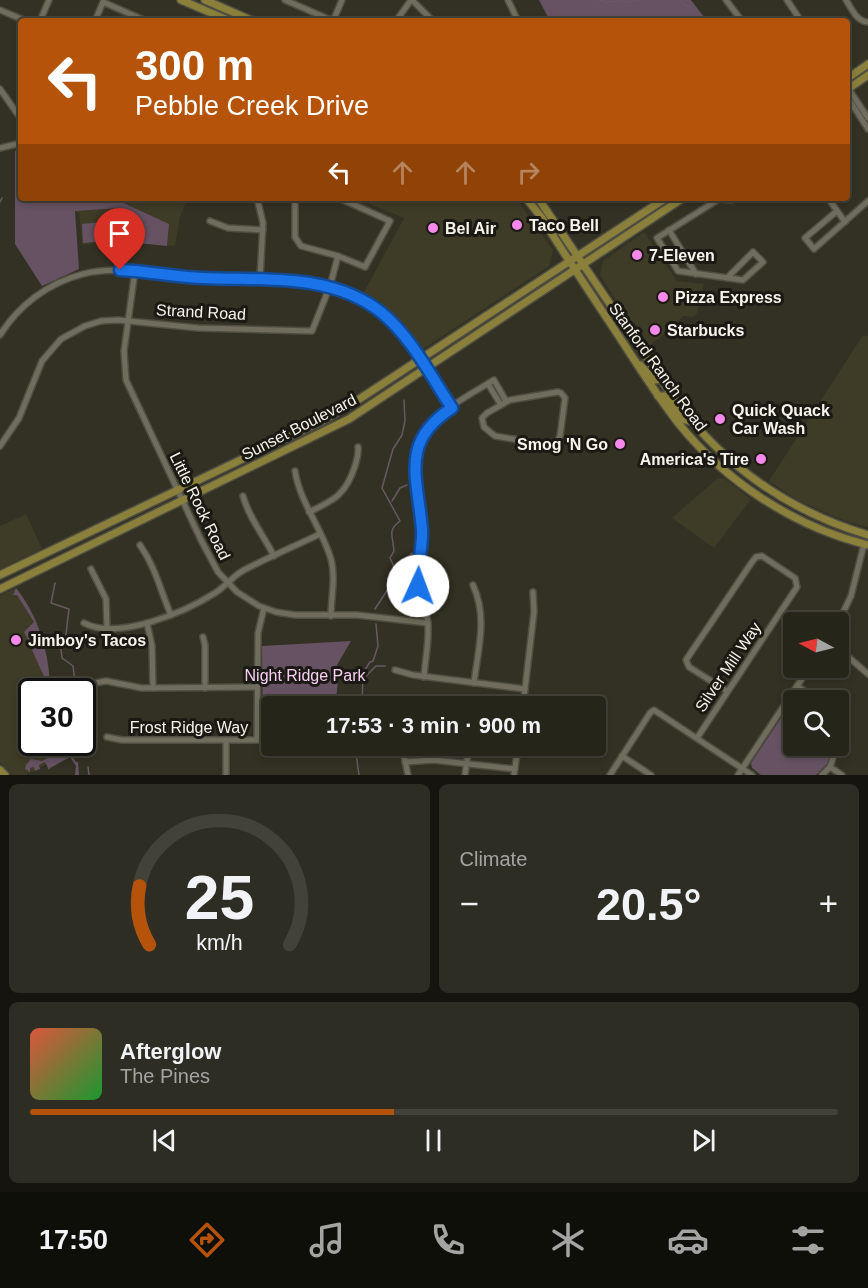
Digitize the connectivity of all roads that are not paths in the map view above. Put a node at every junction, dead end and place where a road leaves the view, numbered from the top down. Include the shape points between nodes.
1 (49, 0) edge
2 (181, 0) edge
3 (205, 0) edge
4 (285, 0) edge
5 (342, 0) edge
6 (412, 0) edge
7 (508, 0) edge
8 (727, 0) edge
9 (787, 0) edge
10 (846, 0) edge
11 (0, 10) edge
12 (19, 18) edge
13 (41, 18) edge
14 (96, 18) edge
15 (140, 18) edge
16 (223, 18) edge
17 (246, 18) edge
18 (326, 18) edge
19 (334, 18) edge
20 (398, 18) edge
21 (430, 18) edge
22 (517, 18) edge
23 (740, 18) edge
24 (799, 18) edge
25 (868, 22) edge
26 (868, 64) edge
27 (868, 75) edge
28 (850, 77) edge
29 (850, 87) edge
30 (0, 89) edge
31 (850, 91) edge
32 (850, 101) edge
33 (18, 115) edge
34 (868, 118) edge
35 (868, 129) edge
36 (18, 144) edge
37 (0, 148) edge
38 (258, 201) edge
39 (295, 201) edge
40 (346, 201) edge
41 (528, 201) edge
42 (540, 201) edge
43 (661, 201) edge
44 (678, 201) edge
45 (716, 201) edge
46 (830, 201) edge
47 (868, 201) edge
48 (837, 211) junction
49 (210, 221) dead end
50 (845, 222) junction
51 (263, 230) junction
52 (669, 231) junction
53 (338, 256) junction
54 (577, 256) junction
55 (569, 262) junction
56 (583, 264) junction
57 (574, 270) junction
58 (135, 271) junction
59 (696, 274) junction
60 (727, 278) junction
61 (260, 279) junction
62 (330, 286) junction
63 (128, 320) junction
64 (0, 335) edge
65 (419, 359) junction
66 (638, 365) junction
67 (426, 369) junction
68 (661, 379) junction
69 (658, 396) junction
70 (503, 403) junction
71 (452, 408) junction
72 (690, 421) junction
73 (0, 446) edge
74 (358, 447) dead end
75 (295, 471) dead end
76 (177, 490) junction
77 (243, 496) dead end
78 (182, 501) junction
79 (309, 512) junction
80 (320, 534) junction
81 (868, 535) edge
82 (845, 538) junction
83 (867, 544) edge
84 (141, 545) dead end
85 (274, 556) junction
86 (91, 569) dead end
87 (0, 575) edge
88 (227, 583) junction
89 (473, 585) dead end
90 (0, 589) edge
91 (533, 592) dead end
92 (264, 608) junction
93 (782, 612) joint
94 (843, 612) edge
95 (171, 615) junction
96 (331, 616) junction
97 (84, 623) dead end
98 (147, 623) junction
99 (428, 623) junction
100 (107, 628) junction
101 (203, 637) dead end
102 (849, 658) edge
103 (395, 670) dead end
104 (868, 674) edge
105 (423, 677) junction
106 (802, 678) edge
107 (96, 683) edge
108 (474, 683) junction
109 (797, 686) junction
110 (257, 687) junction
111 (153, 688) junction
112 (205, 688) junction
113 (525, 689) junction
114 (803, 690) edge
115 (727, 692) junction
116 (524, 696) edge
117 (107, 737) dead end
118 (697, 738) junction
119 (226, 740) junction
120 (257, 740) junction
121 (261, 740) edge
122 (404, 756) edge
123 (468, 756) edge
124 (517, 756) edge
125 (622, 756) junction
126 (834, 756) edge
127 (405, 762) junction
128 (467, 764) junction
129 (830, 767) junction
130 (742, 769) junction
131 (0, 770) edge
132 (515, 772) edge
133 (4, 775) edge
134 (226, 775) edge
135 (408, 775) edge
136 (465, 775) edge
137 (610, 775) edge
138 (651, 775) edge
139 (738, 775) edge
140 (752, 775) edge
141 (822, 775) edge
142 (842, 775) edge

1 - 13 street
2 - 16 main road
3 - 17 main road
4 - 18 street
5 - 19 street
6 - 20 street
6 - 21 street
7 - 22 street
8 - 23 street
9 - 24 street
10 - 25 street via 858,19
11 - 12 street
14 - 15 street via 103,2
26 - 28 main road
27 - 29 main road
30 - 33 street
31 - 34 street
32 - 35 street
36 - 37 street
38 - 51 street
39 - 53 street via 295,237 301,246
40 - 53 street via 390,221 365,267
41 - 55 main road, Stanford Ranch Road
42 - 54 main road, Stanford Ranch Road
43 - 54 main road, Sunset Boulevard
44 - 56 main road, Sunset Boulevard
45 - 52 street
46 - 48 street
47 - 50 street
48 - 50 street
48 - 50 street via 806,238 815,249
49 - 51 street via 228,228
51 - 61 street
52 - 59 street
52 - 59 street via 657,238 678,271
53 - 62 street, Strand Road
54 - 55 main road, Sunset Boulevard
54 - 56 main road, Stanford Ranch Road
55 - 57 main road, Stanford Ranch Road
55 - 65 main road, Sunset Boulevard
56 - 57 main road, Sunset Boulevard
56 - 68 main road, Stanford Ranch Road
57 - 66 main road, Stanford Ranch Road
57 - 67 main road, Sunset Boulevard
58 - 61 street via 192,278
58 - 63 street, Little Rock Road
58 - 64 street via 102,271 60,282 23,307
59 - 60 street
60 - 60 street via 743,280 763,262 753,252
61 - 62 street
62 - 63 street, Strand Road via 315,328 307,333
62 - 65 street via 381,312
63 - 73 street, Strand Road via 85,326 54,346 37,372 19,418
63 - 76 street, Little Rock Road via 124,361 128,387
65 - 67 street
65 - 76 main road, Sunset Boulevard via 324,420
66 - 68 main road via 654,380
66 - 69 main road, Stanford Ranch Road
67 - 71 street
67 - 78 main road, Sunset Boulevard via 329,430
68 - 72 main road, Stanford Ranch Road
69 - 72 main road via 664,396 682,419
69 - 82 main road, Stanford Ranch Road via 695,442 740,483 803,521
70 - 70 street via 561,393 564,402 557,443 507,438 489,432 482,418
70 - 71 street via 491,382
71 - 99 street via 429,428 415,459 422,534 417,579
72 - 81 main road, Stanford Ranch Road via 733,464 768,490 808,513
74 - 79 street via 345,490
75 - 79 street
76 - 78 street, Little Rock Road
76 - 87 main road, Sunset Boulevard
77 - 85 street
78 - 88 street, Little Rock Road
78 - 90 main road, Sunset Boulevard
79 - 80 street
80 - 85 street
80 - 96 street via 333,568
81 - 82 main road via 864,539
82 - 83 main road, Stanford Ranch Road
83 - 94 street
84 - 95 street via 154,566
85 - 88 street via 245,569
86 - 100 street via 106,599
88 - 92 street, Little Rock Road
88 - 95 street
89 - 108 street via 482,616
91 - 113 street
92 - 96 street, Little Rock Road via 295,615
92 - 110 street via 258,633
93 - 115 street, Silver Mill Way
93 - 115 street, Silver Mill Way via 797,581 764,557 756,557 686,660 688,667
95 - 98 street
96 - 99 street, Little Rock Road
97 - 100 street
98 - 100 street
98 - 111 street
99 - 105 street
101 - 112 street
102 - 104 street
103 - 105 street
105 - 108 street
106 - 109 street
107 - 111 street
108 - 113 street
109 - 114 street
109 - 130 street
110 - 112 street
110 - 120 street
111 - 112 street
113 - 116 street
115 - 118 street, Silver Mill Way
117 - 119 street, Frost Ridge Way
118 - 125 street via 654,710
118 - 130 street
119 - 120 street, Frost Ridge Way
119 - 134 street
120 - 121 street, Frost Ridge Way
122 - 127 street
123 - 128 street
124 - 132 street
125 - 137 street
125 - 138 street
126 - 129 street
127 - 128 street via 424,759
127 - 135 street
128 - 132 street
128 - 136 street
129 - 141 street
129 - 142 street
130 - 139 street
130 - 140 street
131 - 133 main road

